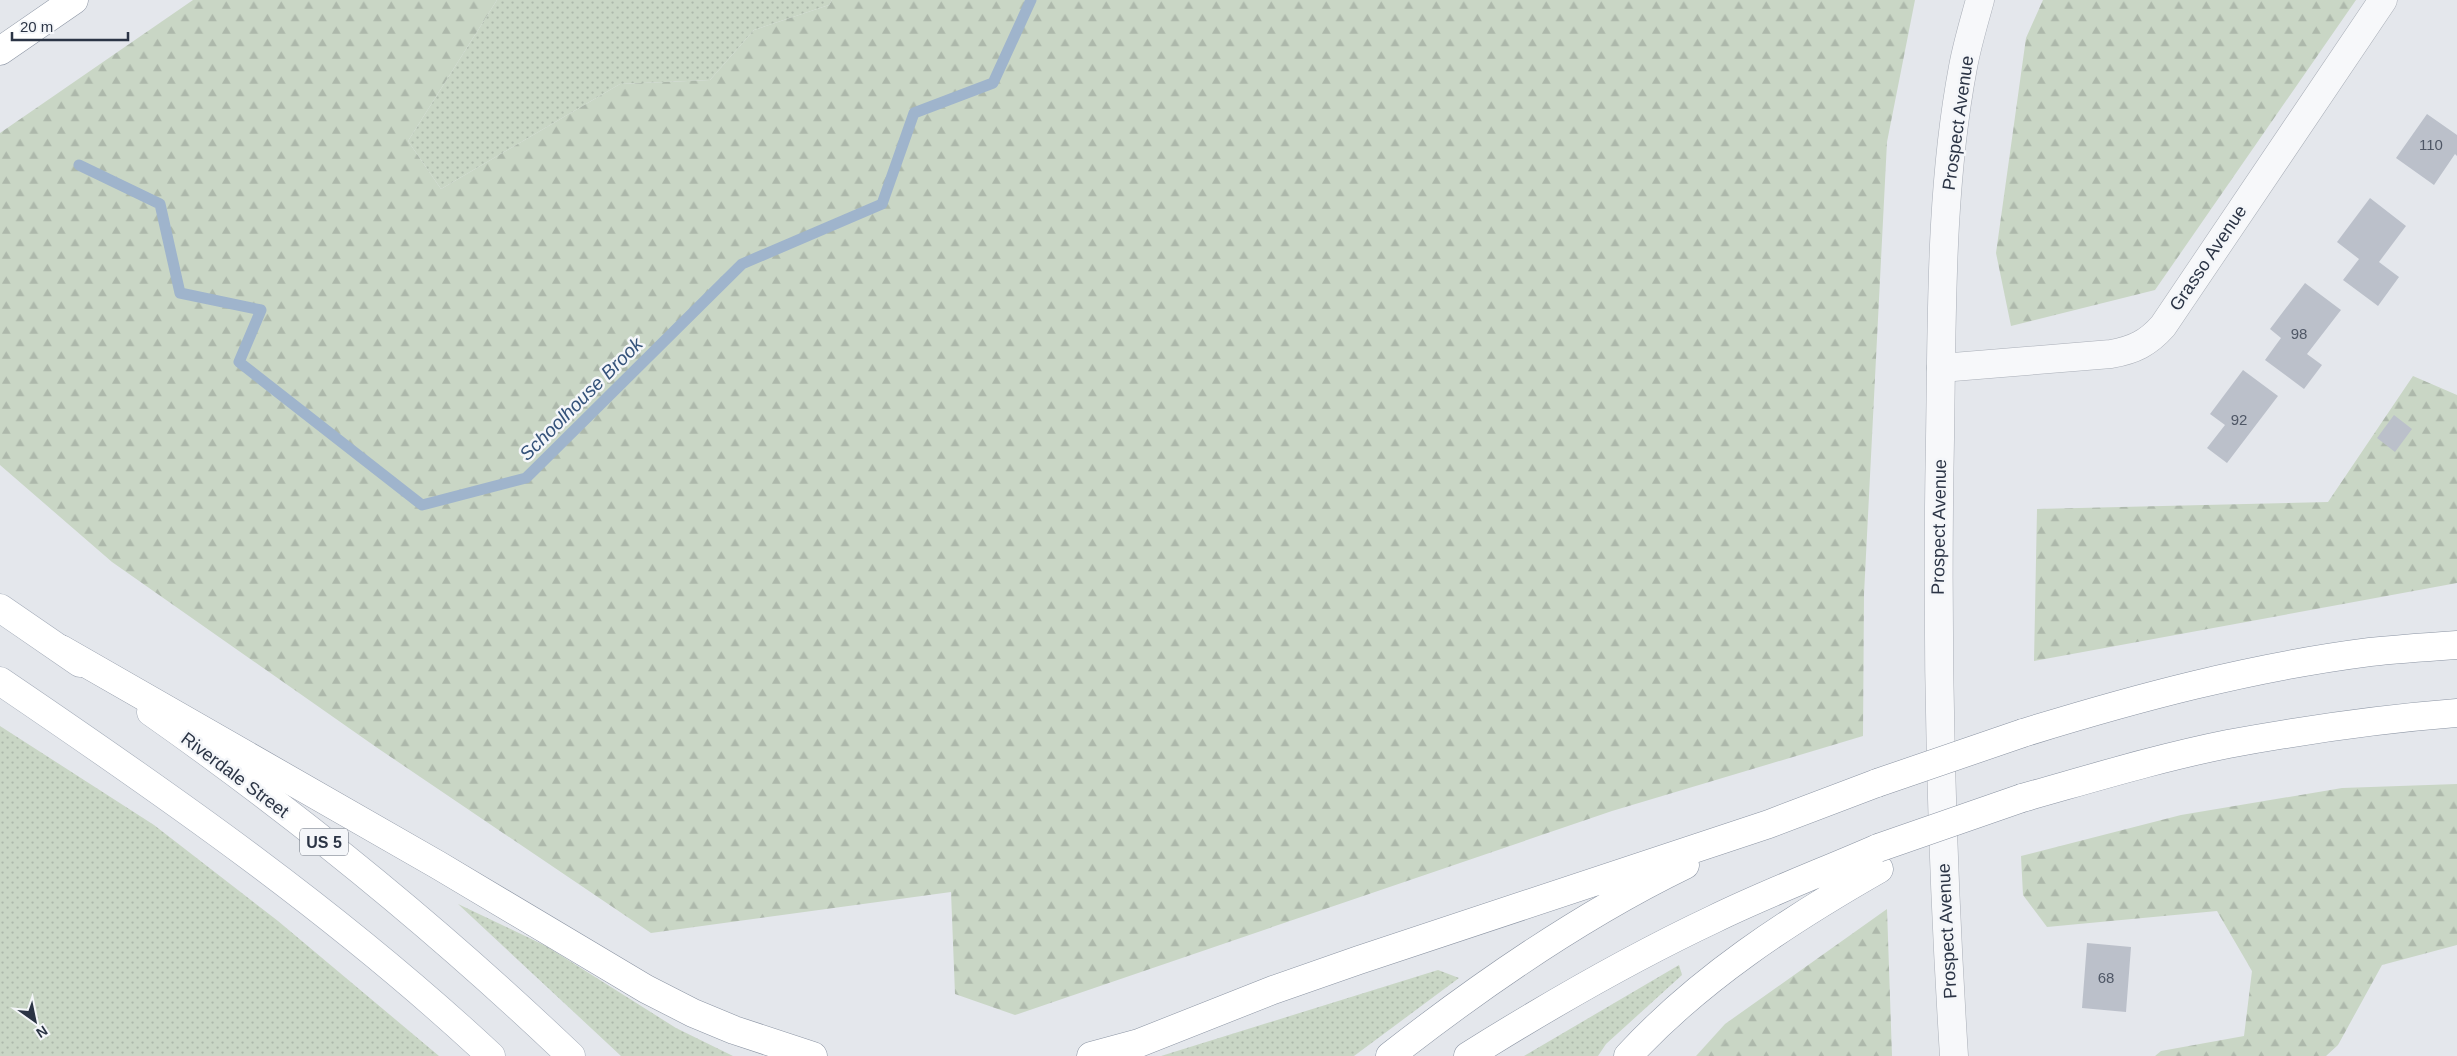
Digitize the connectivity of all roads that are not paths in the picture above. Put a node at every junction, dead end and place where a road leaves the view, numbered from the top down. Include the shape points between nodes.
1 (74, 0) edge
2 (1980, 0) edge
3 (2384, 0) edge
4 (0, 51) edge
5 (1941, 368) junction
6 (0, 608) edge
7 (2457, 634) edge
8 (2457, 645) edge
9 (61, 649) junction
10 (2388, 650) junction
11 (0, 681) edge
12 (2457, 713) edge
13 (1769, 824) junction
14 (1878, 859) junction
15 (491, 1056) edge
16 (571, 1056) edge
17 (813, 1056) edge
18 (1091, 1056) edge
19 (1390, 1056) edge
20 (1468, 1056) edge
21 (1628, 1056) edge
22 (1954, 1056) edge

1 - 4 main road
2 - 5 street, Prospect Avenue via 1963,67 1948,180
3 - 5 street, Grasso Avenue via 2163,326 2153,336 2142,345 2111,354
5 - 22 street, Prospect Avenue via 1937,575 1944,864
6 - 9 main road, Riverdale Street / US 5
7 - 10 main road
8 - 10 main road
9 - 16 main road, Riverdale Street / US 5 via 177,730 350,863 448,944
9 - 17 main road via 646,988 734,1030
10 - 13 main road, bridge via 2273,668 2177,689 2023,733
11 - 15 main road via 107,753 281,879 369,949
12 - 14 main road, bridge via 2314,729 2226,745 2113,772 1965,818
13 - 18 main road via 1436,933 1273,990 1139,1042
13 - 19 main road via 1665,874 1571,929 1481,987
14 - 20 main road via 1715,918 1628,961
14 - 21 main road via 1689,997

